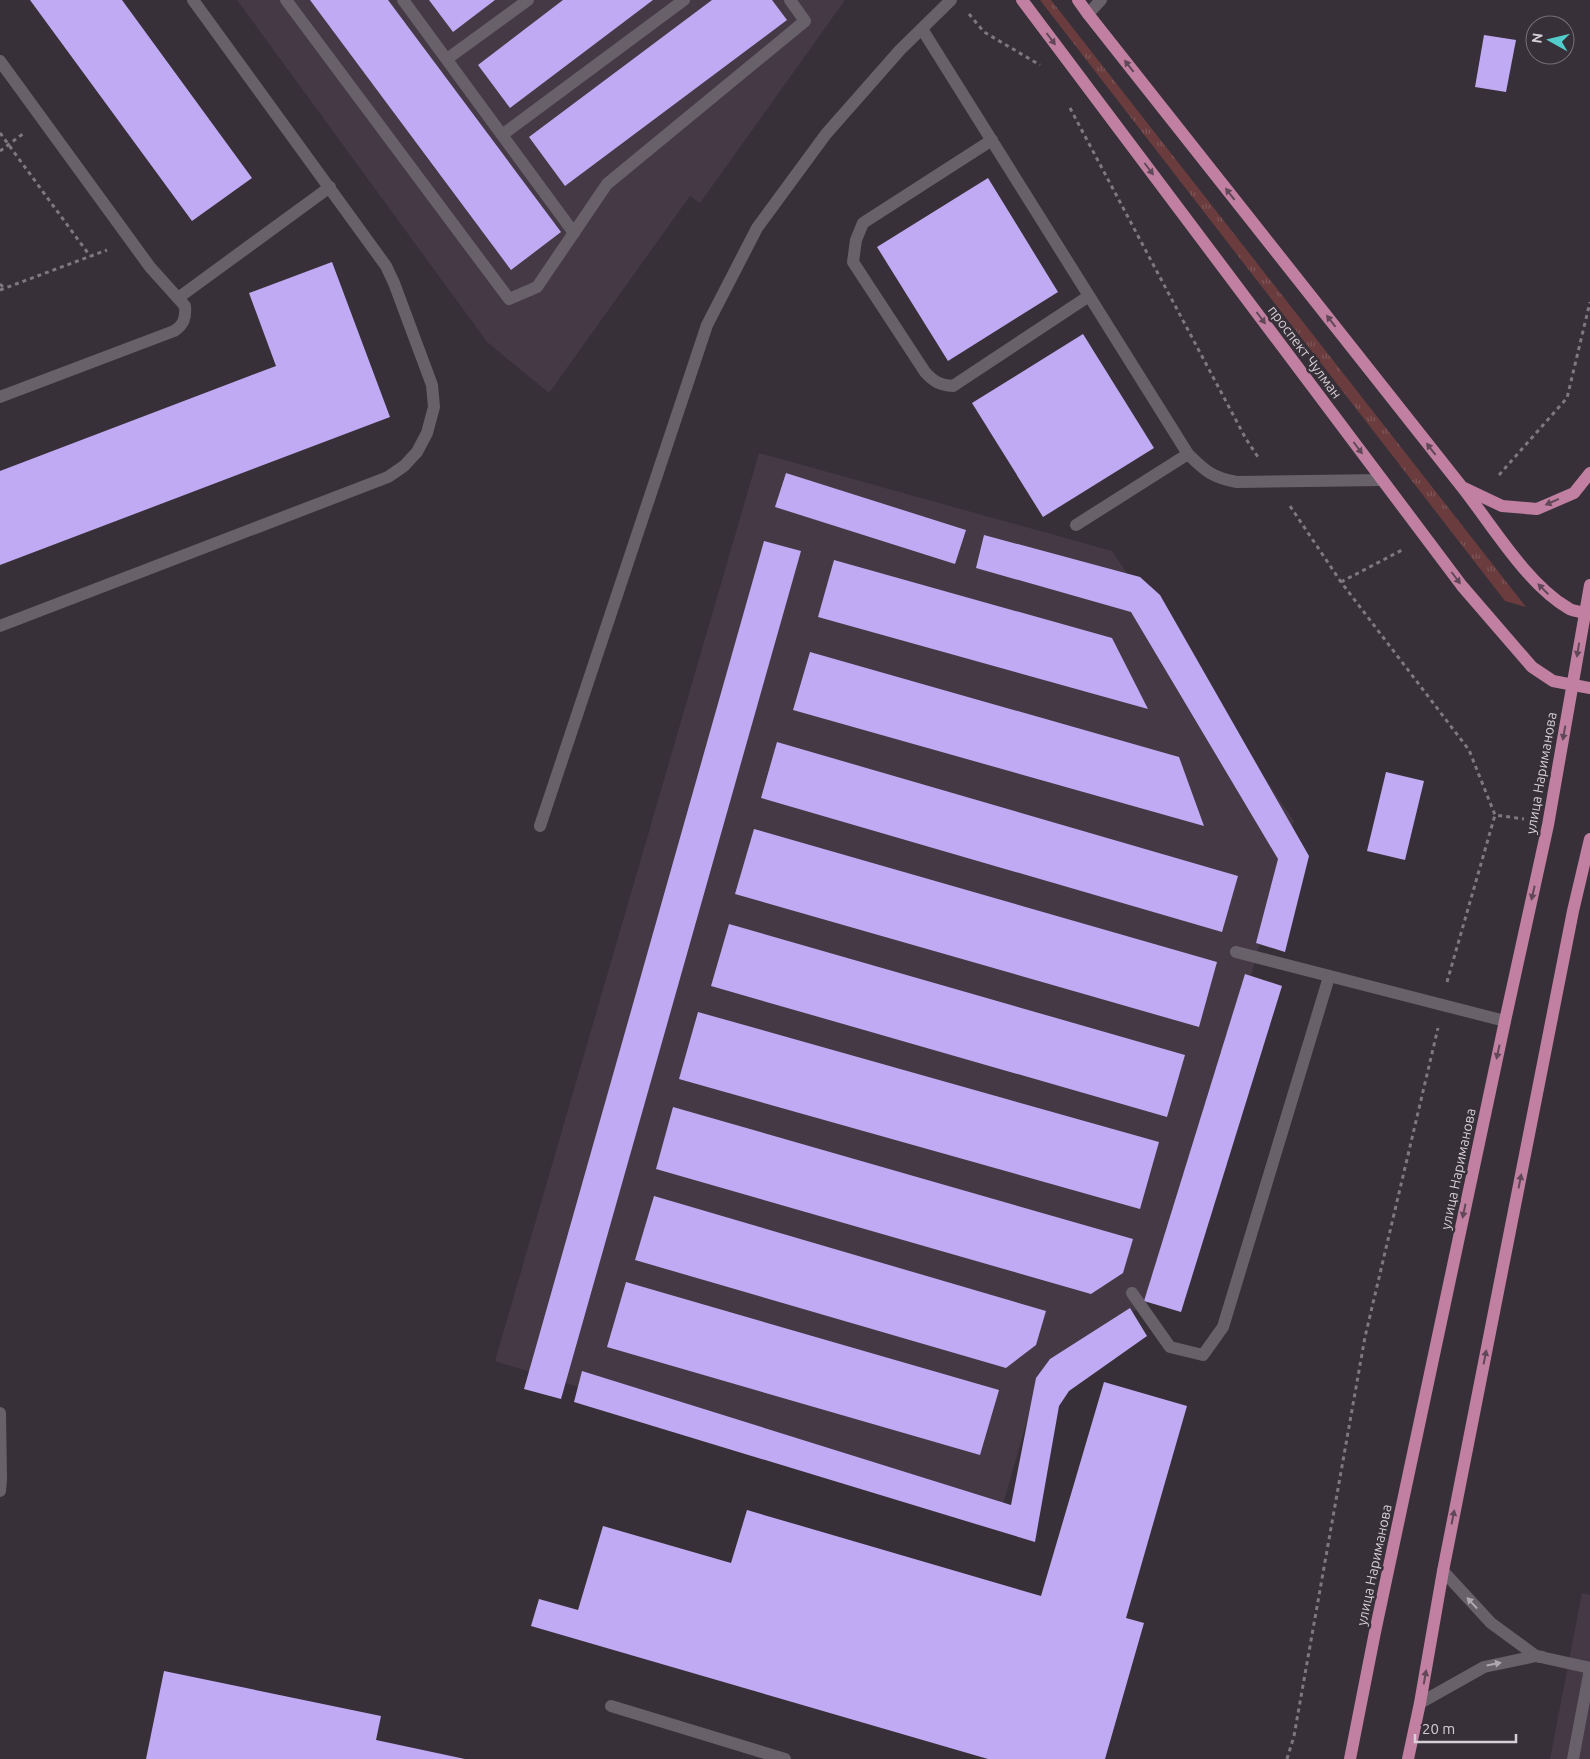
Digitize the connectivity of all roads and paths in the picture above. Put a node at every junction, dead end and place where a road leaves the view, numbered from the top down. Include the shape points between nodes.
1 (193, 0) edge
2 (286, 0) edge
3 (403, 0) edge
4 (528, 0) edge
5 (684, 0) edge
6 (790, 0) edge
7 (951, 0) edge
8 (1022, 0) edge
9 (1078, 0) edge
10 (1101, 0) edge
11 (968, 13) dead end
12 (1088, 14) junction
13 (922, 29) junction
14 (447, 59) junction
15 (0, 61) edge
16 (1042, 66) dead end
17 (1069, 105) dead end
18 (0, 133) edge
19 (502, 135) junction
20 (992, 140) junction
21 (330, 187) junction
22 (574, 233) junction
23 (131, 241) junction
24 (90, 256) junction
25 (0, 284) edge
26 (2, 289) edge
27 (1089, 296) junction
28 (178, 298) junction
29 (1590, 302) edge
30 (0, 397) edge
31 (1188, 454) junction
32 (1590, 473) edge
33 (1499, 475) dead end
34 (1382, 480) junction
35 (1274, 482) junction
36 (1462, 487) junction
37 (1076, 524) dead end
38 (1405, 549) dead end
39 (1341, 582) junction
40 (1590, 585) edge
41 (1587, 613) edge
42 (0, 626) edge
43 (1572, 685) junction
44 (1590, 688) edge
45 (1495, 815) junction
46 (1524, 819) dead end
47 (540, 826) dead end
48 (1590, 839) edge
49 (1236, 952) dead end
50 (1329, 977) junction
51 (1441, 1005) junction
52 (1505, 1020) junction
53 (1132, 1292) dead end
54 (0, 1413) edge
55 (0, 1491) edge
56 (1443, 1571) junction
57 (1536, 1656) junction
58 (1590, 1662) edge
59 (1590, 1669) edge
60 (1420, 1703) junction
61 (611, 1706) dead end
62 (785, 1759) edge
63 (1287, 1759) edge
64 (1350, 1759) edge
65 (1408, 1759) edge
66 (1573, 1759) edge

1 - 21 street
2 - 22 street via 509,299 537,287
3 - 14 street
4 - 14 street
5 - 19 street
6 - 22 street via 805,21 607,184
7 - 13 street
8 -> 34 main road, проспект Чулман
9 - 12 main road
10 - 12 street
11 - 16 path via 984,32
36 -> 12 main road
13 - 20 street
13 - 47 street via 826,134 757,228 707,325
14 - 19 street
15 - 23 street
17 - 35 path via 1246,439
18 - 24 path
19 - 22 street
20 - 27 street
20 - 27 street via 863,224 856,240 853,262 926,372 941,385 953,386
21 - 28 street
21 - 42 street via 386,266 432,385 434,407 427,433 417,452 388,477
23 - 24 path
23 - 28 street
24 - 26 path
25 - 26 path
27 - 31 street
28 - 30 street via 185,306 186,314 181,326 174,331
29 - 33 path via 1566,398
31 - 35 street via 1203,469 1220,479
31 - 37 street
32 -> 36 main road via 1574,492 1537,509 1502,506
34 - 35 street
34 -> 43 main road, проспект Чулман via 1462,586 1525,660 1553,681
35 - 39 path
41 -> 36 main road via 1569,610 1545,591 1517,560
38 - 39 path
39 - 45 path via 1469,750
40 - 41 main road, улица Нариманова
41 -> 43 main road, улица Нариманова
43 - 44 main road, проспект Чулман
43 -> 52 main road, улица Нариманова via 1548,825
45 - 46 path
45 - 51 path
56 -> 48 main road
49 - 50 street
50 - 51 street
50 - 53 street via 1223,1327 1203,1356 1170,1347
51 - 52 street
51 - 63 path via 1364,1337 1294,1736
52 -> 64 main road, улица Нариманова
54 - 55 street
57 -> 56 street via 1491,1623
60 -> 56 main road
57 - 58 street
57 - 59 street
60 -> 57 street via 1484,1666
59 - 66 street
60 - 65 main road
61 - 62 street

